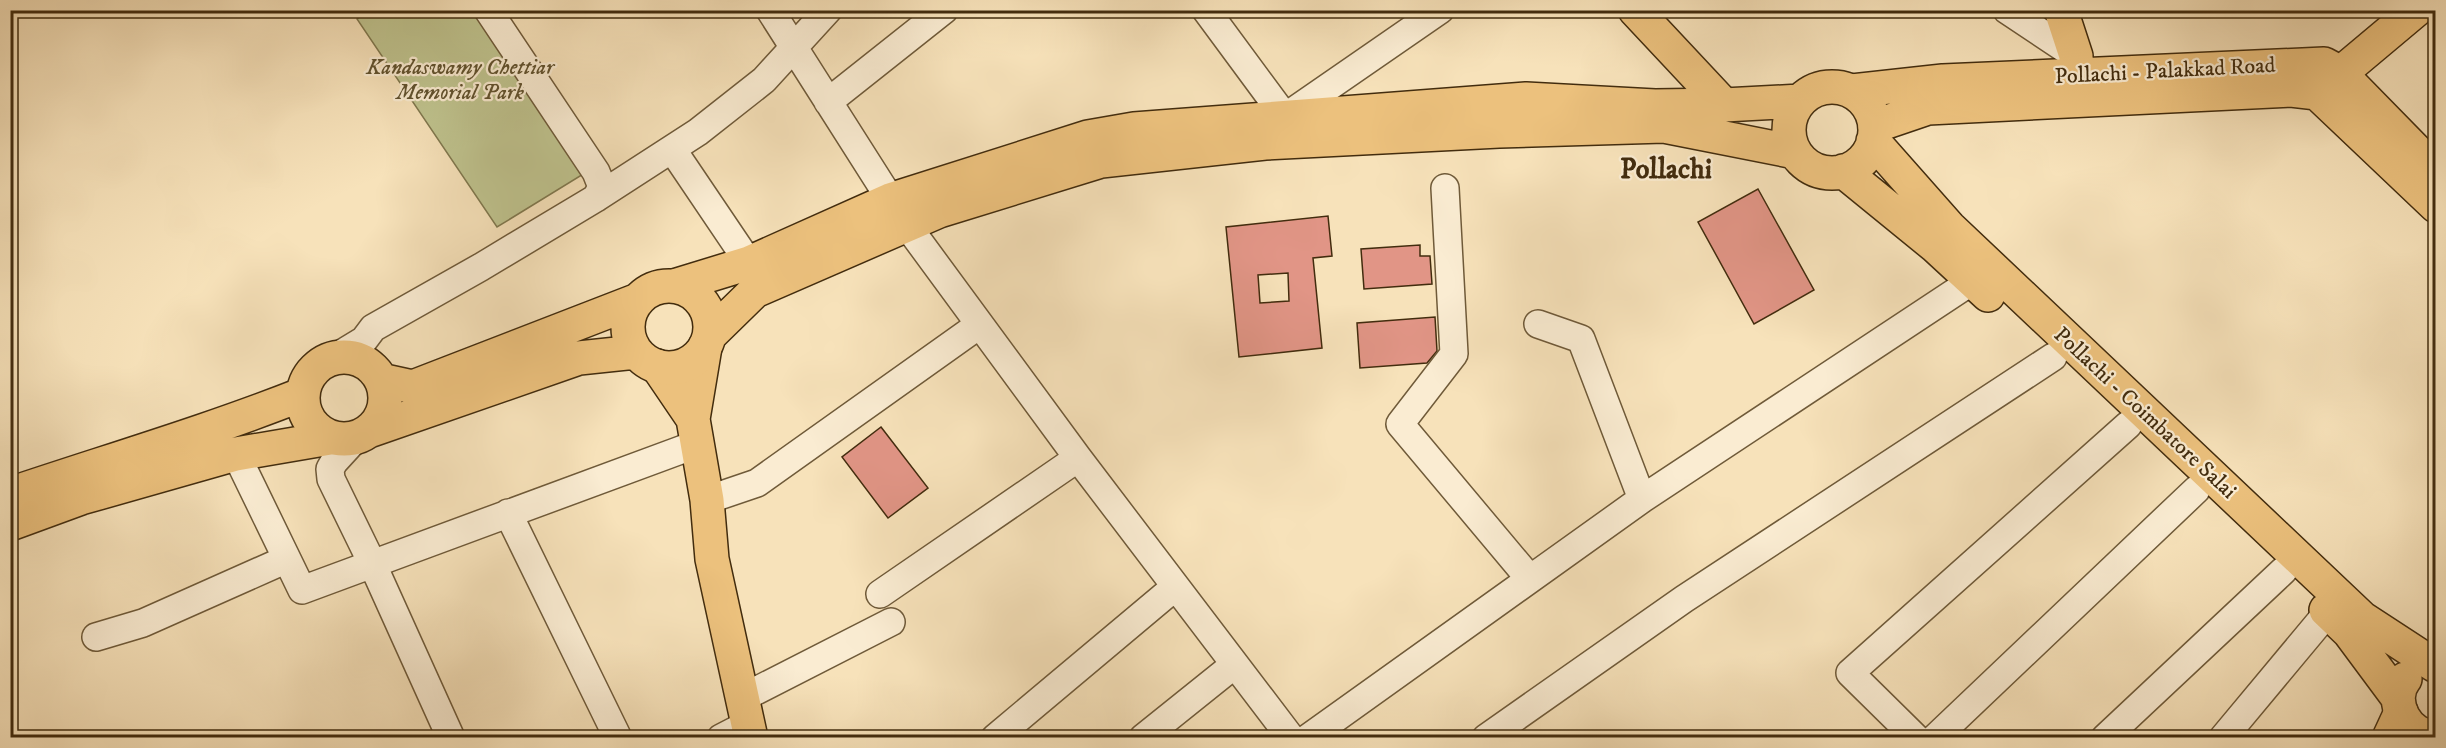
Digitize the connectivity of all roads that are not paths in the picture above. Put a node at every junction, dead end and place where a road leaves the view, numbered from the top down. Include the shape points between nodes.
1 (488, 10) edge
2 (770, 10) edge
3 (828, 10) edge
4 (944, 10) edge
5 (1206, 10) edge
6 (1440, 10) edge
7 (1635, 10) edge
8 (2007, 10) edge
9 (2061, 10) edge
10 (2411, 12) edge
11 (793, 50) junction
12 (2076, 66) junction
13 (2328, 82) junction
14 (1852, 91) junction
15 (1800, 100) junction
16 (828, 102) junction
17 (1724, 105) junction
18 (1285, 117) junction
19 (1874, 134) junction
20 (672, 149) junction
21 (1795, 152) junction
22 (1844, 171) junction
23 (2436, 171) edge
24 (1445, 188) dead end
25 (596, 198) junction
26 (2436, 206) edge
27 (898, 212) junction
28 (749, 263) junction
29 (1972, 281) junction
30 (674, 286) junction
31 (638, 300) junction
32 (1538, 324) dead end
33 (980, 325) junction
34 (707, 341) junction
35 (2053, 357) junction
36 (361, 359) junction
37 (647, 359) junction
38 (303, 394) junction
39 (2128, 424) junction
40 (695, 432) junction
41 (345, 441) junction
42 (236, 454) junction
43 (1078, 458) junction
44 (2196, 490) junction
45 (10, 494) edge
46 (1641, 499) junction
47 (706, 500) junction
48 (508, 513) junction
49 (11, 524) edge
50 (286, 559) junction
51 (372, 563) junction
52 (2283, 571) junction
53 (1530, 579) junction
54 (1175, 587) junction
55 (880, 594) dead end
56 (2328, 612) junction
57 (891, 622) dead end
58 (96, 637) dead end
59 (1234, 664) junction
60 (2435, 664) edge
61 (2396, 716) edge
62 (741, 724) edge
63 (2436, 736) edge
64 (2426, 737) edge
65 (451, 738) edge
66 (618, 738) edge
67 (995, 738) edge
68 (1143, 738) edge
69 (1291, 738) edge
70 (1308, 738) edge
71 (1486, 738) edge
72 (1916, 738) edge
73 (1935, 738) edge
74 (2105, 738) edge
75 (2223, 738) edge

1 - 25 street via 596,172 602,187
2 - 11 street
3 - 11 street
4 - 16 street
5 - 18 street
6 - 18 street
7 - 17 main road
8 - 12 street
9 - 12 main road
10 - 13 main road
11 - 16 street
11 - 20 street via 764,80
12 - 13 main road, Pollachi - Palakkad Road via 2324,64
12 - 14 main road, Pollachi - Palakkad Road
13 - 19 main road via 2268,91 1928,108
13 - 23 main road
13 - 26 main road
14 - 15 main road via 1824,87
14 - 19 main road, Pollachi - Coimbatore Salai via 1868,106
15 - 17 main road
15 - 21 main road via 1789,126
16 - 27 street
17 - 18 main road via 1655,106 1526,99
18 - 27 main road via 1134,129 1088,137
19 - 22 main road via 1867,154
19 - 60 main road, Pollachi - Coimbatore Salai via 1949,228 2362,618
20 - 25 street
20 - 28 street
21 - 22 main road via 1815,170
21 - 27 main road via 1664,126 1265,143 1101,161 939,211
22 - 29 main road, Pollachi - Coimbatore Salai
24 - 53 street via 1454,354 1400,424
25 - 36 street via 373,328
27 - 28 main road
27 - 33 street
27 - 34 main road via 755,291
28 - 30 main road
29 - 35 main road, Pollachi - Coimbatore Salai
29 - 46 street
30 - 31 main road via 661,286
30 - 34 main road via 699,298 706,309 710,321
31 - 36 main road via 413,387
31 - 37 main road via 628,326 630,340
32 - 46 street via 1581,339
33 - 43 street
33 - 47 street via 757,483
34 - 37 main road via 696,357 672,368
34 - 40 main road
35 - 39 main road, Pollachi - Coimbatore Salai
35 - 71 street via 1684,598
36 - 38 main road via 324,362 313,370
36 - 41 main road via 385,393 384,408 379,421
37 - 40 main road
37 - 41 main road via 579,358
38 - 41 main road via 303,407 317,430
38 - 45 main road via 226,424
39 - 44 main road, Pollachi - Coimbatore Salai
39 - 72 street via 1850,673
40 - 47 main road
40 - 48 street
41 - 42 main road
41 - 51 street via 330,469 331,479
42 - 49 main road via 81,498
42 - 50 street
43 - 54 street
43 - 55 street
44 - 52 main road, Pollachi - Coimbatore Salai
44 - 73 street
46 - 53 street
47 - 62 main road via 712,560
48 - 51 street
48 - 66 street
50 - 51 street via 302,590
50 - 58 street via 143,623
51 - 65 street
52 - 56 main road, Pollachi - Coimbatore Salai
52 - 74 street
53 - 70 street
54 - 59 street
54 - 67 street
56 - 61 main road, Pollachi - Coimbatore Salai via 2349,632
56 - 75 street
57 - 62 street
59 - 68 street
59 - 69 street
60 - 61 main road, Pollachi - Coimbatore Salai via 2409,674 2401,685
61 - 64 main road, Pollachi - Coimbatore Salai
63 - 64 main road, Pollachi - Coimbatore Salai

